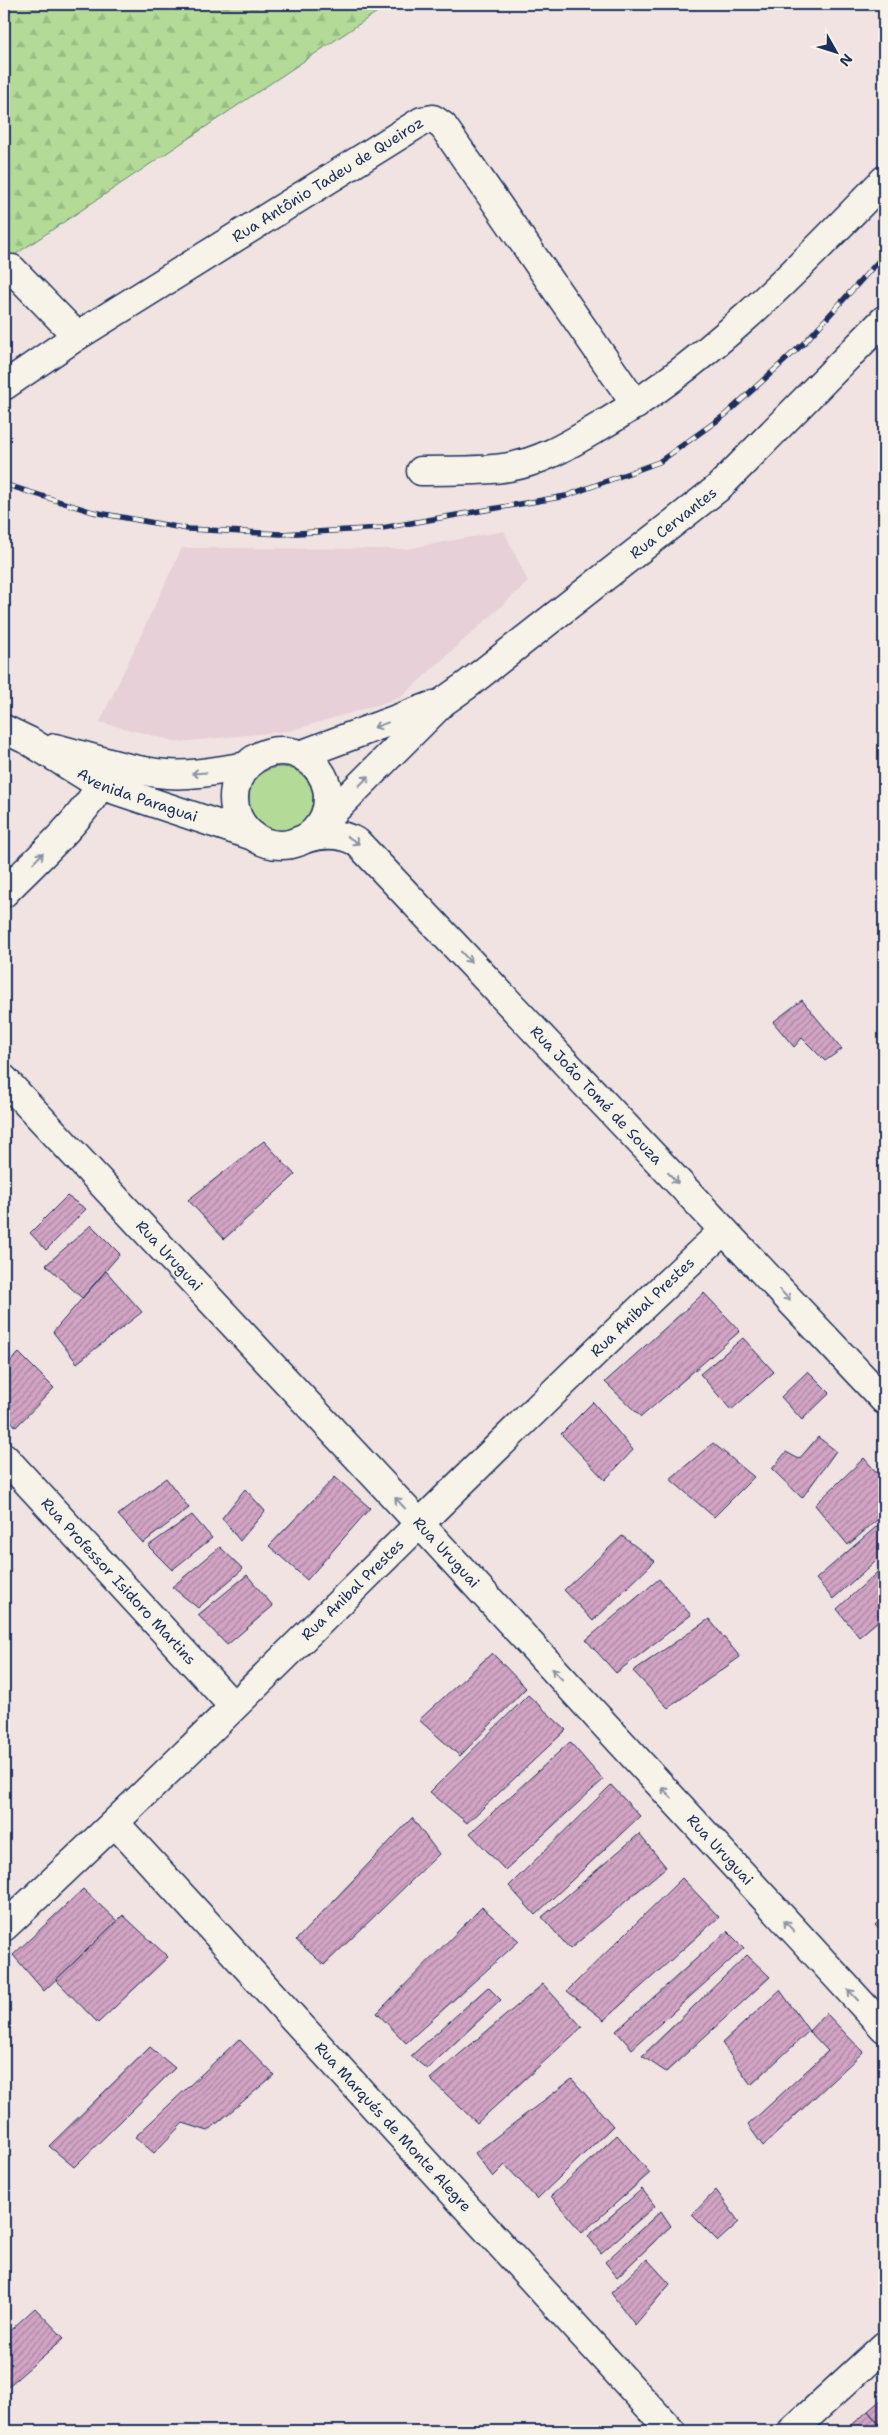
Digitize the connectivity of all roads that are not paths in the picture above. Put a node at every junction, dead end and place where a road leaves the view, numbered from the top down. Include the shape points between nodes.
1 (884, 180) edge
2 (12, 270) dead end
3 (884, 320) edge
4 (77, 336) junction
5 (4, 386) edge
6 (636, 405) junction
7 (422, 471) dead end
8 (443, 702) junction
9 (4, 730) edge
10 (300, 755) junction
11 (247, 766) junction
12 (103, 773) junction
13 (253, 836) junction
14 (304, 837) junction
15 (4, 893) edge
16 (4, 1079) edge
17 (723, 1231) junction
18 (884, 1400) edge
19 (4, 1457) edge
20 (419, 1523) junction
21 (233, 1706) junction
22 (115, 1823) junction
23 (4, 1927) edge
24 (884, 2028) edge
25 (884, 2346) edge
26 (671, 2431) edge
27 (792, 2431) edge

1 - 6 street via 801,267 702,356
2 - 4 street
3 - 8 street, Rua Cervantes via 718,488
4 - 5 street, Rua Antônio Tadeu de Queiroz
4 - 6 street, Rua Antônio Tadeu de Queiroz via 422,120 433,119 443,126
6 - 7 street via 551,455 508,467
8 -> 10 street, Rua Cervantes
14 -> 8 street, Rua Cervantes
9 - 12 street, Avenida Paraguai
10 - 11 street via 271,752
10 - 14 street via 321,774 326,787 326,808
11 -> 12 street, Avenida Paraguai via 168,774
11 - 13 street via 239,777 234,802 243,826
12 - 13 street, Avenida Paraguai
15 -> 12 street via 86,808
13 - 14 street via 278,845
14 -> 17 street, Rua João Tomé de Souza via 340,834 358,842
20 -> 16 street, Rua Uruguai
17 -> 18 street, Rua João Tomé de Souza
17 - 20 street, Rua Anibal Prestes
19 - 21 street, Rua Professor Isidoro Martins
20 - 21 street, Rua Anibal Prestes
24 -> 20 street, Rua Uruguai
21 - 22 street, Rua Anibal Prestes
22 - 23 street, Rua Anibal Prestes
22 - 26 street, Rua Marqués de Monte Alegre
25 - 27 street

